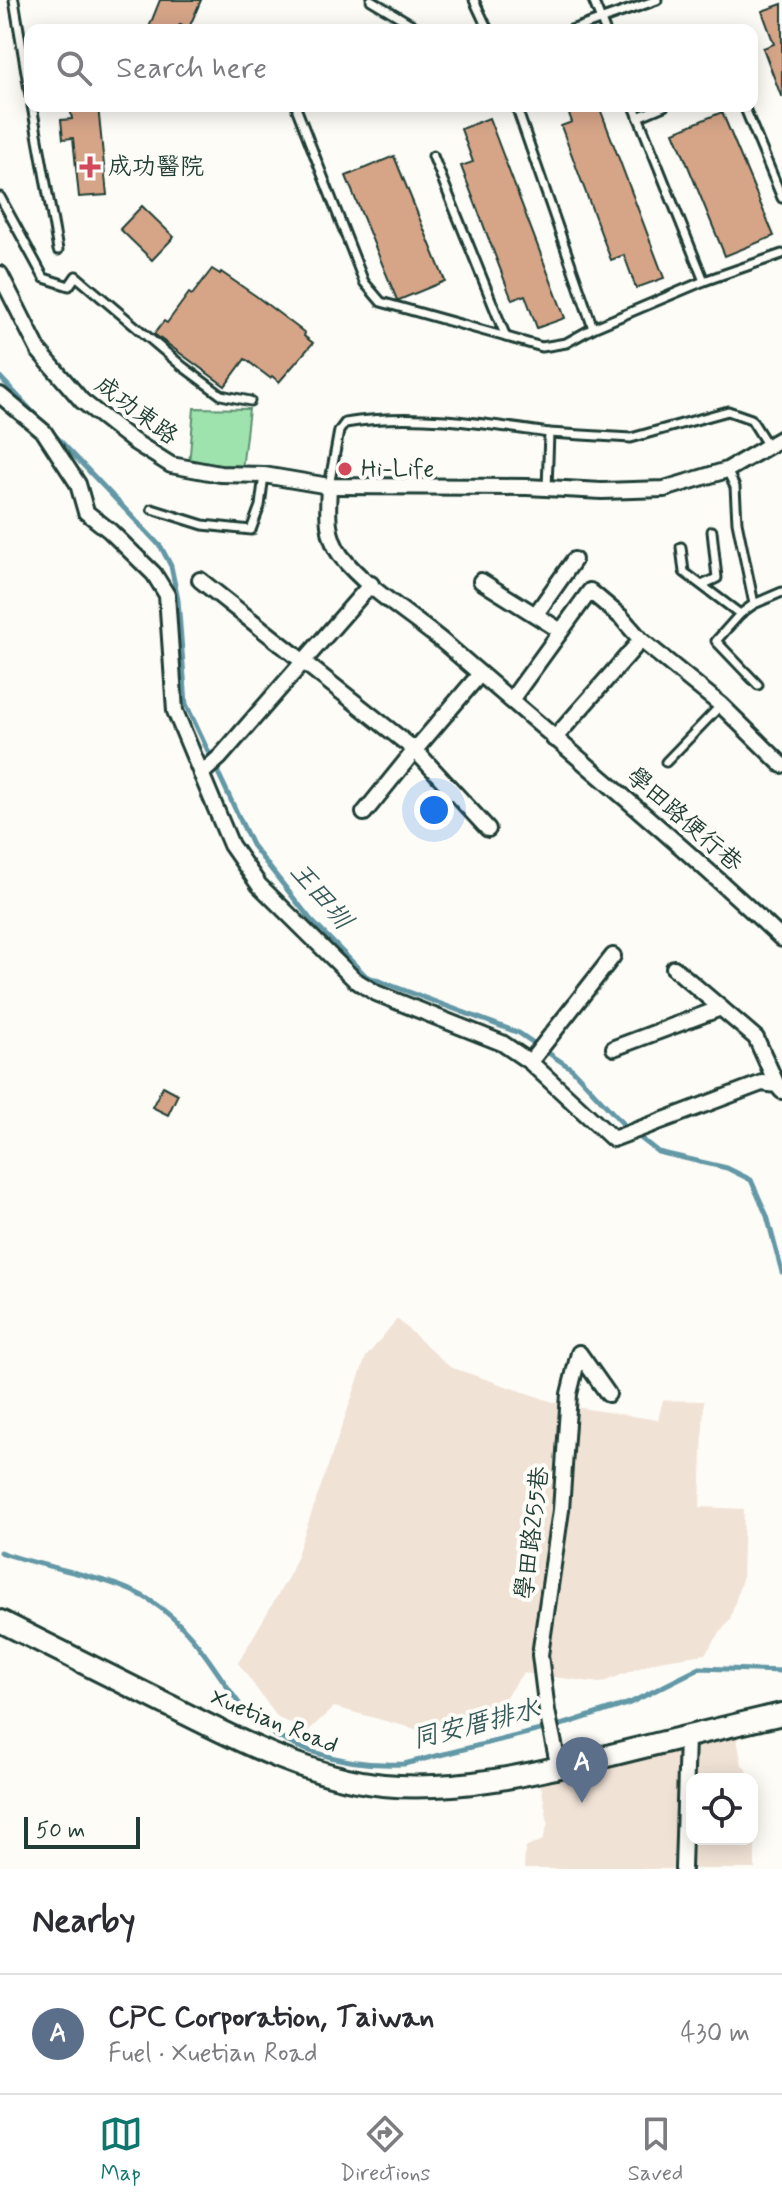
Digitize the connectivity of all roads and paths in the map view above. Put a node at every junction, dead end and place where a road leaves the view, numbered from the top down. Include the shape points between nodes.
1 (14, 0) edge
2 (371, 0) edge
3 (474, 0) edge
4 (593, 0) edge
5 (657, 0) edge
6 (601, 21) junction
7 (411, 24) edge
8 (485, 24) edge
9 (591, 24) edge
10 (602, 24) edge
11 (24, 60) edge
12 (33, 112) edge
13 (298, 112) edge
14 (518, 112) edge
15 (636, 112) edge
16 (650, 112) edge
17 (746, 112) edge
18 (638, 117) junction
19 (433, 156) dead end
20 (0, 197) edge
21 (782, 198) edge
22 (58, 250) dead end
23 (782, 254) edge
24 (0, 274) edge
25 (704, 281) junction
26 (593, 328) junction
27 (506, 337) junction
28 (0, 395) edge
29 (250, 401) dead end
30 (549, 433) junction
31 (782, 438) edge
32 (768, 446) junction
33 (727, 470) junction
34 (264, 475) junction
35 (329, 486) junction
36 (547, 488) junction
37 (152, 509) dead end
38 (712, 531) dead end
39 (681, 547) dead end
40 (574, 560) dead end
41 (200, 580) dead end
42 (481, 581) dead end
43 (371, 584) junction
44 (704, 584) junction
45 (782, 592) edge
46 (754, 604) junction
47 (536, 614) junction
48 (740, 614) junction
49 (561, 631) junction
50 (641, 640) junction
51 (302, 661) junction
52 (480, 674) junction
53 (758, 685) dead end
54 (511, 700) junction
55 (721, 705) junction
56 (554, 739) junction
57 (415, 750) junction
58 (666, 762) dead end
59 (782, 765) edge
60 (201, 774) junction
61 (364, 813) dead end
62 (488, 829) dead end
63 (782, 939) edge
64 (613, 956) dead end
65 (674, 968) dead end
66 (721, 1008) junction
67 (614, 1048) dead end
68 (530, 1062) junction
69 (779, 1088) edge
70 (608, 1394) dead end
71 (0, 1621) edge
72 (782, 1714) edge
73 (687, 1737) junction
74 (557, 1758) junction
75 (683, 1869) edge

1 - 11 lane
2 - 7 lane
3 - 8 lane
4 - 6 lane
5 - 6 lane
6 - 9 lane
6 - 10 lane
12 - 22 lane
13 - 27 lane via 364,282 381,302
14 - 26 lane
15 - 18 lane
16 - 18 lane
17 - 21 lane
18 - 25 lane
19 - 27 lane
20 - 29 lane via 44,278 69,286 76,276 221,395
23 - 25 lane
24 - 34 street, 成功東路 via 39,351 82,401 133,441 171,465
25 - 26 lane
26 - 27 lane via 566,343 542,347
28 - 60 street via 44,432 78,484 86,512 154,574 167,595 175,711
30 - 32 lane via 631,438 728,411 751,419
30 - 35 lane via 475,422 345,423
30 - 36 lane
31 - 32 street, 成功東路
32 - 33 street, 成功東路
33 - 36 street, 成功東路 via 664,489
33 - 46 lane via 735,487
34 - 35 street, 成功東路
34 - 37 lane via 251,530 203,525
35 - 36 street, 成功東路
35 - 43 street, 學田路便行巷 via 327,528 340,555
38 - 44 lane via 717,578
39 - 44 lane via 684,572
40 - 47 street
41 - 51 street
42 - 47 street
43 - 51 street
43 - 52 street, 學田路便行巷
44 - 48 lane
45 - 46 lane
46 - 48 lane
47 - 49 street
48 - 53 lane via 716,641
49 - 50 street via 590,591
49 - 54 street
50 - 55 street
50 - 56 street
51 - 57 street
51 - 60 street
52 - 54 street, 學田路便行巷
52 - 57 street
54 - 56 street, 學田路便行巷
55 - 58 lane
55 - 59 street
56 - 63 street, 學田路便行巷
57 - 61 street
57 - 62 street
60 - 68 street via 231,845 259,885 355,980 502,1043
64 - 68 street
65 - 66 street
66 - 67 street
66 - 69 street via 756,1038
68 - 69 street via 613,1139 762,1083
70 - 74 street, 學田路255巷 via 579,1353 569,1394 561,1510 540,1655
71 - 74 main road, Xuetian Road via 240,1741 348,1779 451,1786
72 - 73 main road, Xuetian Road
73 - 74 main road, Xuetian Road
73 - 75 street

